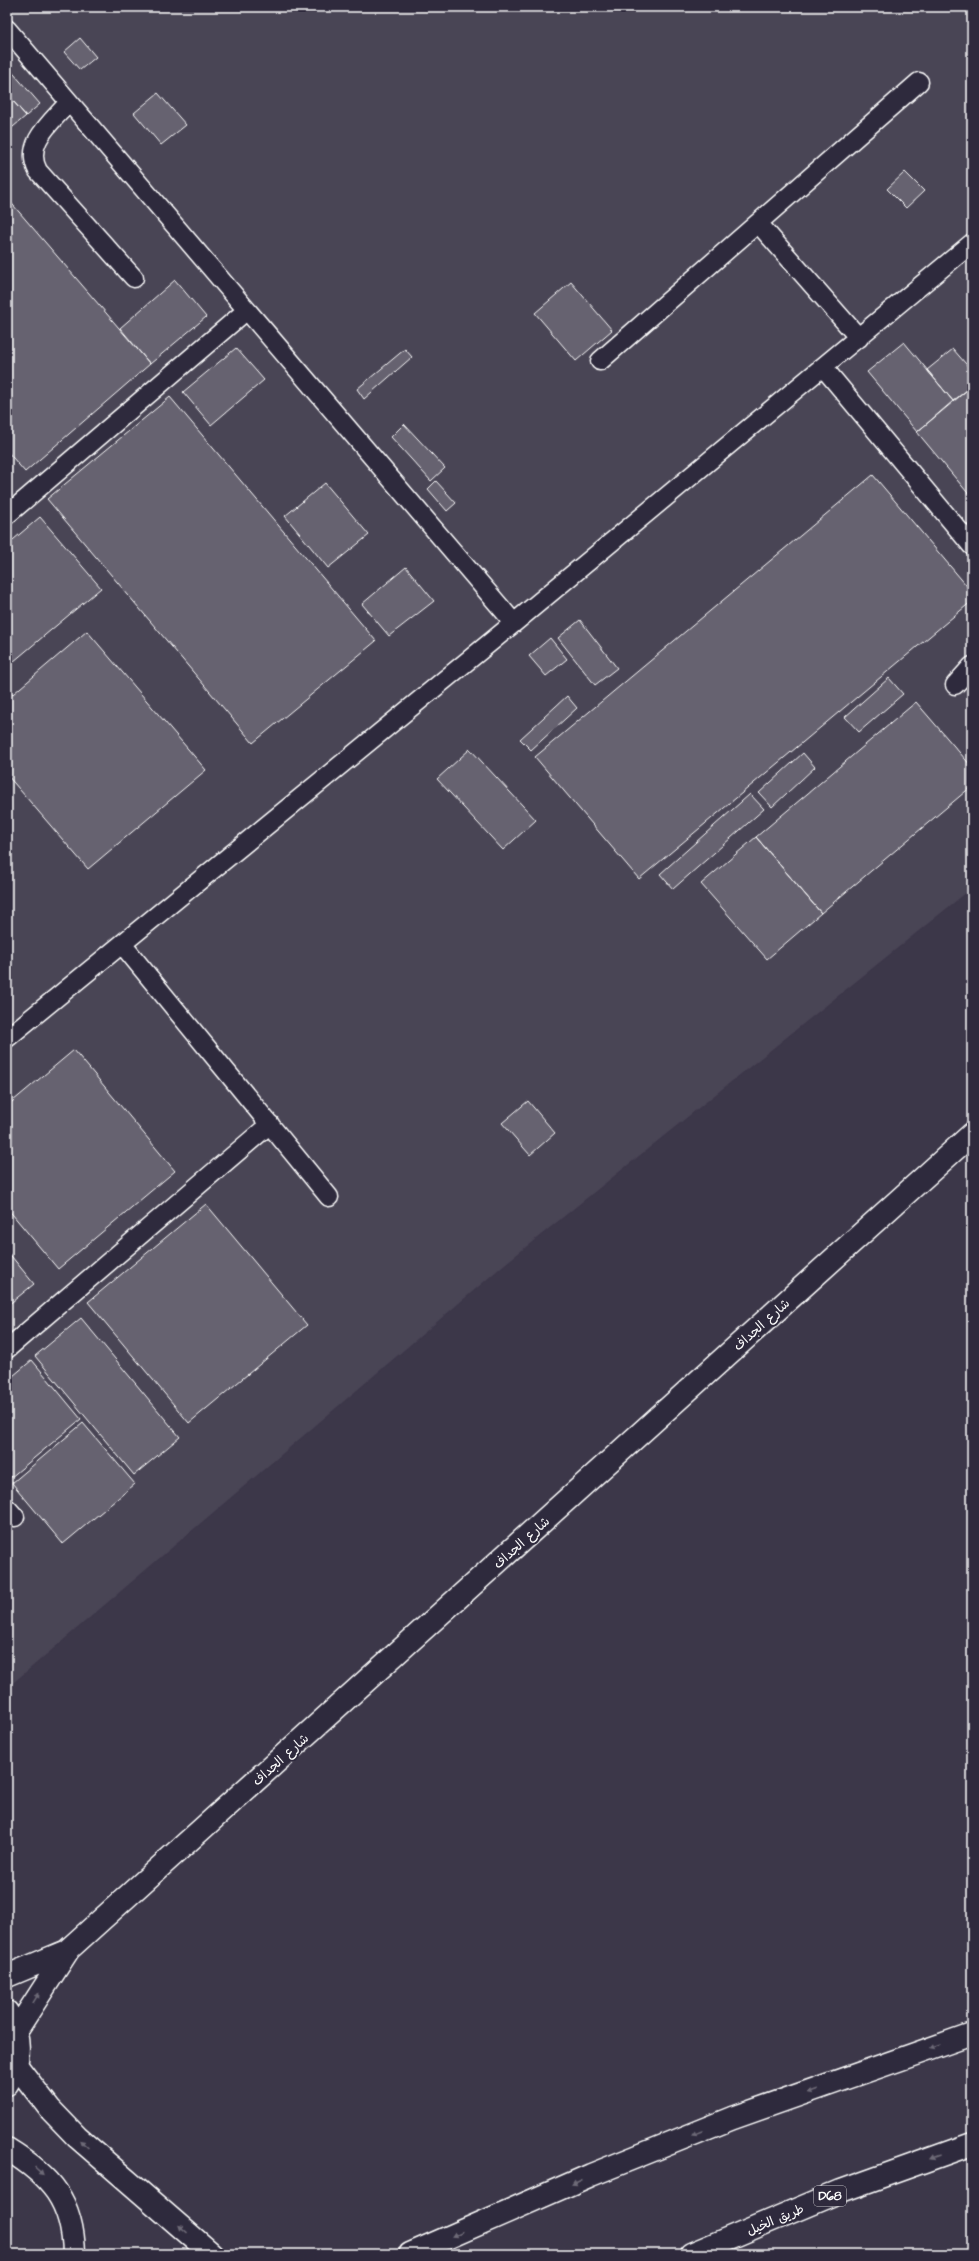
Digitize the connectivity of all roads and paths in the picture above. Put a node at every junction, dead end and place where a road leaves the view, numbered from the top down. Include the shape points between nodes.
1 (7, 29) edge
2 (919, 82) dead end
3 (69, 102) junction
4 (758, 223) junction
5 (972, 244) edge
6 (134, 278) dead end
7 (247, 310) junction
8 (859, 338) junction
9 (600, 361) dead end
10 (823, 367) junction
11 (7, 515) edge
12 (972, 546) edge
13 (514, 623) junction
14 (972, 666) edge
15 (955, 685) dead end
16 (122, 944) junction
17 (7, 1038) edge
18 (270, 1124) junction
19 (972, 1134) edge
20 (329, 1197) dead end
21 (7, 1349) edge
22 (69, 1949) junction
23 (7, 1976) edge
24 (7, 2012) edge
25 (16, 2031) junction
26 (972, 2034) edge
27 (11, 2074) edge
28 (972, 2144) edge
29 (7, 2149) edge
30 (74, 2254) edge
31 (212, 2254) edge
32 (410, 2254) edge
33 (691, 2254) edge

1 - 3 lane
2 - 4 lane
3 - 6 lane via 36,142 34,163 38,171
3 - 7 lane
4 - 8 lane
4 - 9 lane
5 - 8 lane
7 - 11 lane
7 - 13 lane
8 - 10 lane
10 - 12 lane
10 - 13 lane
13 - 16 lane
14 - 15 lane
16 - 17 lane
16 - 18 lane
18 - 20 lane
18 - 21 lane
19 - 22 main road, شارع الجداف
22 - 23 main road, شارع الجداف
25 -> 22 main road, شارع الجداف
24 - 25 main road
25 - 27 main road via 18,2043
26 -> 32 main road via 733,2118 592,2175
31 -> 27 main road via 77,2137
28 -> 33 main road, طريق الخيل / D68 via 841,2192
29 -> 30 main road via 32,2164 56,2189 70,2220

